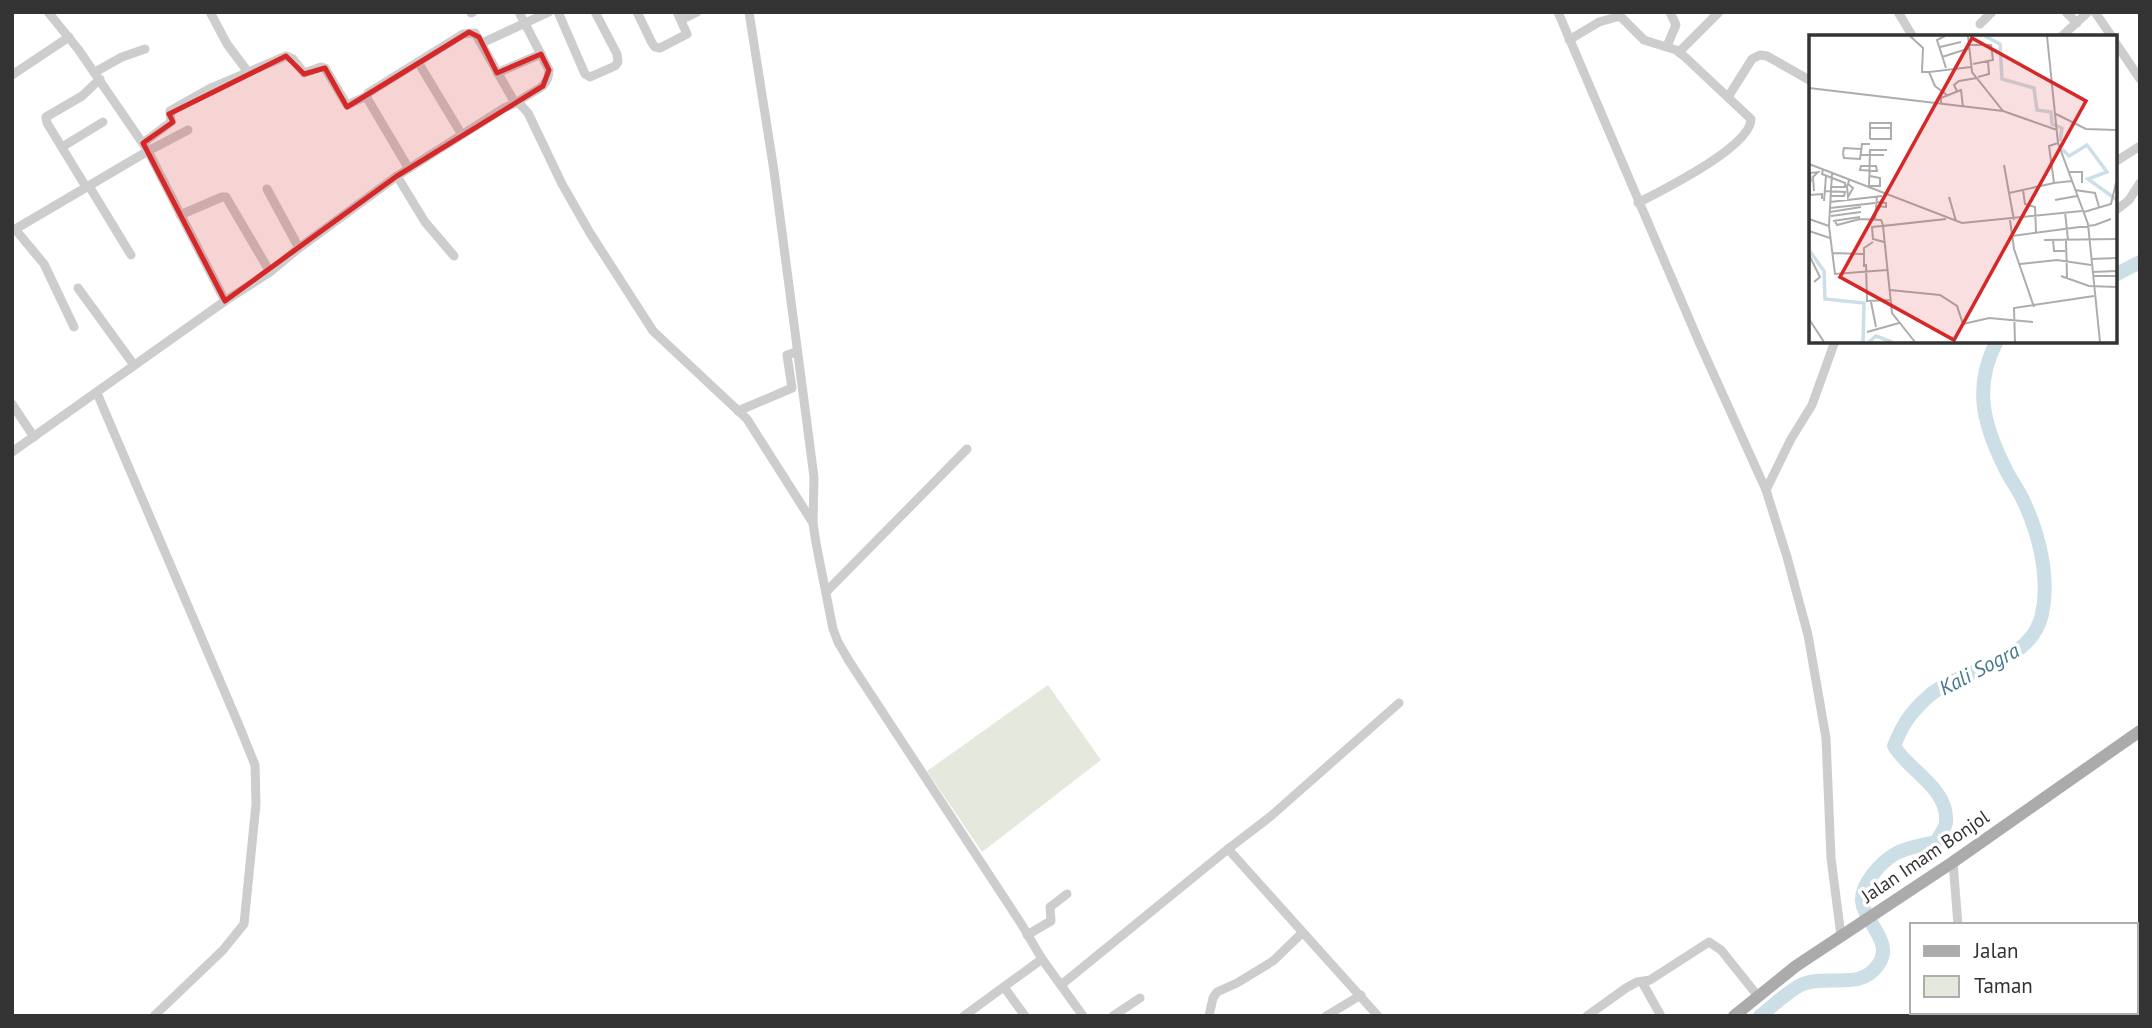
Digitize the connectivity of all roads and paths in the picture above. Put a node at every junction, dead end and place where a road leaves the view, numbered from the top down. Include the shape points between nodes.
1 (48, 12) edge
2 (210, 12) edge
3 (549, 12) edge
4 (558, 12) edge
5 (595, 12) edge
6 (638, 12) edge
7 (697, 12) edge
8 (749, 12) edge
9 (1558, 12) edge
10 (1670, 12) edge
11 (1719, 12) edge
12 (1898, 12) edge
13 (1992, 12) edge
14 (2066, 12) edge
15 (2088, 12) edge
16 (2095, 12) edge
17 (1623, 14) edge
18 (522, 15) edge
19 (679, 16) edge
20 (2077, 23) junction
21 (1980, 24) dead end
22 (1912, 35) edge
23 (2063, 35) edge
24 (2111, 35) edge
25 (69, 37) junction
26 (1569, 40) junction
27 (482, 43) junction
28 (2117, 45) edge
29 (1667, 46) junction
30 (145, 49) dead end
31 (1679, 52) junction
32 (541, 54) junction
33 (418, 62) junction
34 (248, 72) junction
35 (497, 73) junction
36 (12, 75) edge
37 (97, 76) junction
38 (2140, 79) edge
39 (1809, 80) edge
40 (367, 96) junction
41 (1728, 97) junction
42 (516, 102) junction
43 (103, 122) dead end
44 (188, 130) dead end
45 (462, 135) junction
46 (2140, 146) edge
47 (62, 147) junction
48 (145, 147) junction
49 (2117, 161) edge
50 (409, 169) junction
51 (397, 176) junction
52 (2140, 183) edge
53 (88, 186) junction
54 (267, 189) dead end
55 (1638, 203) junction
56 (2117, 209) edge
57 (180, 215) junction
58 (13, 230) edge
59 (299, 248) junction
60 (131, 255) dead end
61 (454, 256) dead end
62 (270, 272) junction
63 (78, 288) dead end
64 (225, 301) junction
65 (74, 327) dead end
66 (1834, 343) edge
67 (796, 352) junction
68 (134, 365) junction
69 (97, 393) junction
70 (12, 404) edge
71 (738, 411) junction
72 (34, 437) junction
73 (967, 449) dead end
74 (12, 452) edge
75 (1776, 468) junction
76 (1757, 470) junction
77 (1766, 490) junction
78 (813, 523) junction
79 (826, 592) junction
80 (1399, 703) dead end
81 (2140, 731) edge
82 (1228, 849) junction
83 (1953, 862) junction
84 (1067, 894) dead end
85 (1958, 923) edge
86 (1302, 933) junction
87 (1841, 936) junction
88 (1029, 937) junction
89 (1040, 956) junction
90 (1642, 982) junction
91 (1060, 985) junction
92 (1004, 987) junction
93 (1361, 995) junction
94 (1757, 995) junction
95 (1140, 998) dead end
96 (1592, 1014) edge
97 (154, 1016) edge
98 (964, 1016) edge
99 (1025, 1016) edge
100 (1083, 1016) edge
101 (1113, 1016) edge
102 (1209, 1016) edge
103 (1326, 1016) edge
104 (1378, 1016) edge
105 (1661, 1016) edge
106 (1734, 1016) edge

1 - 25 street
2 - 34 street
3 - 18 street
4 - 5 street via 590,77 618,62
6 - 19 street via 655,47 660,48 685,36
7 - 19 street
8 - 67 street
9 - 26 street
10 - 29 street via 1676,25
11 - 31 street
12 - 22 street
13 - 21 street
14 - 20 street
15 - 20 street
16 - 24 street
17 - 26 street
17 - 29 street via 1644,40
18 - 27 street
18 - 32 street
20 - 23 street
25 - 36 street
25 - 37 street
26 - 55 street
27 - 33 street via 475,33 463,34
27 - 35 street
28 - 38 street
29 - 31 street
30 - 37 street via 122,57
31 - 41 street
32 - 35 street
32 - 42 street via 549,70 548,82
33 - 40 street
33 - 45 street
34 - 40 street via 288,56 304,73 326,68 346,105
34 - 48 street via 170,111 172,122
35 - 42 street
37 - 47 street via 82,96 46,117
37 - 48 street
39 - 41 street via 1760,55 1752,59
40 - 50 street
41 - 55 street via 1751,119 1748,130 1699,170
42 - 45 street
42 - 71 street via 528,113 562,184 653,331
43 - 47 street
44 - 48 street
45 - 50 street
46 - 49 street
47 - 53 street
48 - 53 street
48 - 57 street
50 - 51 street
51 - 59 street
51 - 61 street via 425,222
52 - 56 street
53 - 58 street
53 - 60 street
54 - 59 street
55 - 76 street
57 - 62 street via 226,197
57 - 64 street
58 - 65 street via 44,264
59 - 62 street
62 - 64 street
63 - 68 street
64 - 68 street
66 - 75 street via 1812,405
67 - 71 street via 787,355 792,388
67 - 78 street via 814,477
68 - 69 street
69 - 72 street
69 - 97 street via 255,765 256,804 244,924
70 - 72 street
71 - 78 street via 755,429
72 - 74 street
73 - 79 street
75 - 76 street
75 - 77 street
76 - 77 street
77 - 87 street via 1812,654 1826,738 1830,858
78 - 79 street
79 - 88 street via 838,642
80 - 82 street
81 - 83 main road, Jalan Imam Bonjol
82 - 86 street
82 - 91 street
83 - 85 street
83 - 87 main road, Jalan Imam Bonjol
84 - 88 street via 1049,907 1051,921
86 - 93 street
86 - 102 street via 1273,961 1217,992
87 - 94 main road, Jalan Imam Bonjol
88 - 89 street
89 - 91 street
89 - 92 street
90 - 94 street via 1709,942 1721,950
90 - 96 street
90 - 105 street
91 - 100 street
92 - 98 street
92 - 99 street
93 - 103 street
93 - 104 street
94 - 106 main road, Jalan Imam Bonjol
95 - 101 street

